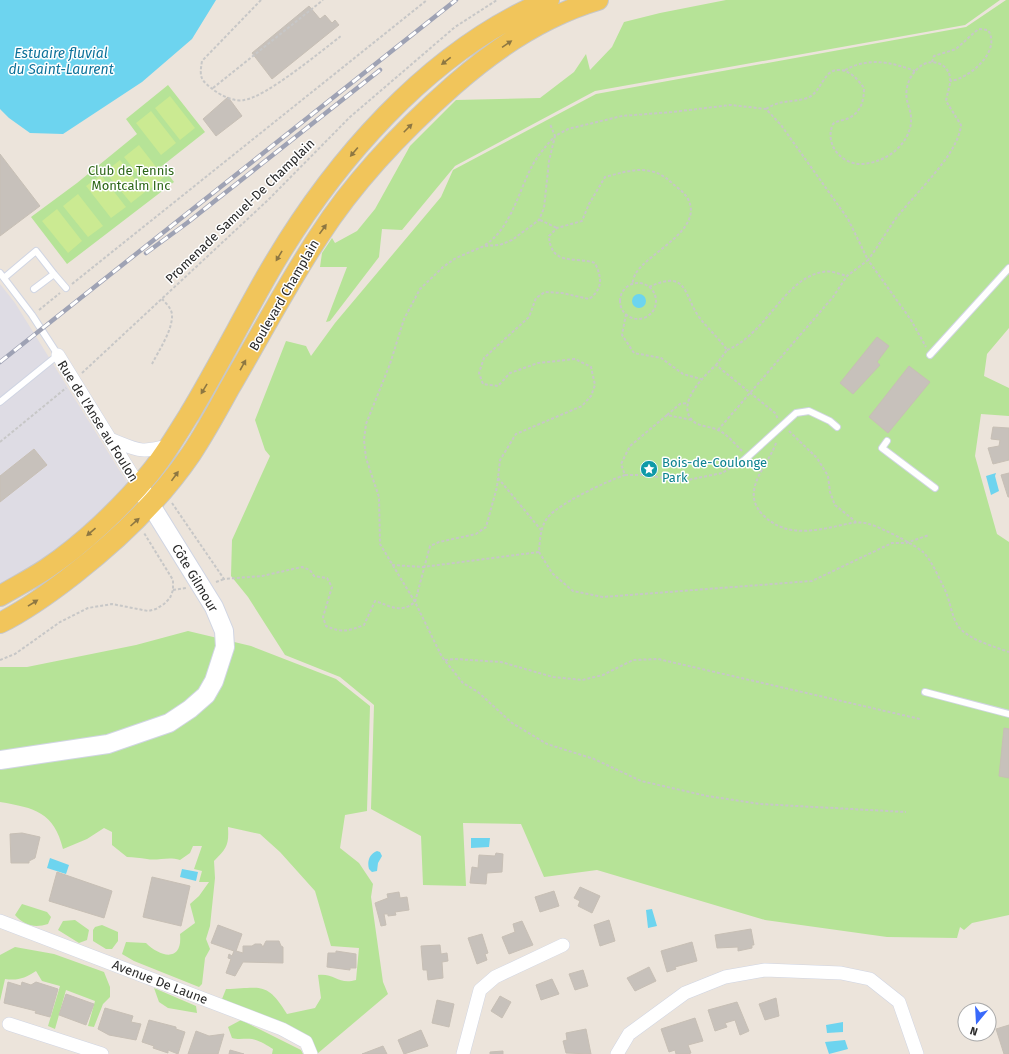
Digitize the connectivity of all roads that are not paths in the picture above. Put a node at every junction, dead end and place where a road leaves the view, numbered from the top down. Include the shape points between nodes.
1 (549, 0) edge
2 (598, 0) edge
3 (1009, 268) edge
4 (54, 274) junction
5 (2, 276) edge
6 (66, 288) road end
7 (34, 289) dead end
8 (930, 354) road end
9 (58, 355) junction
10 (0, 402) edge
11 (838, 427) dead end
12 (110, 439) junction
13 (887, 441) dead end
14 (170, 445) junction
15 (741, 463) road end
16 (139, 486) junction
17 (935, 488) dead end
18 (154, 512) junction
19 (0, 596) edge
20 (0, 623) edge
21 (925, 692) dead end
22 (1009, 714) edge
23 (0, 760) edge
24 (0, 921) edge
25 (563, 945) dead end
26 (9, 1024) dead end
27 (86, 1051) edge
28 (102, 1054) edge
29 (311, 1054) edge
30 (463, 1054) edge
31 (617, 1054) edge
32 (917, 1054) edge

1 -> 14 main road, Boulevard Champlain via 478,38 443,64 400,102 357,148 293,233
18 -> 2 main road, Boulevard Champlain via 202,437 290,281 349,194 406,129 501,47 546,20
3 - 8 lane
4 - 5 lane via 36,251
4 - 6 lane
4 - 7 lane
5 - 9 lane
9 - 10 lane
9 - 12 street, Rue de l'Anse au Foulon
11 - 15 lane via 809,411 796,413
12 - 14 street via 149,452
12 - 16 street, Rue de l'Anse au Foulon
13 - 17 lane via 882,448
14 - 16 main road, Boulevard Champlain
16 - 18 street, Côte Gilmour
16 -> 19 main road, Boulevard Champlain via 117,509 52,564
20 -> 18 main road, Boulevard Champlain via 65,581
18 - 23 street, Côte Gilmour via 214,607 224,631 225,647 214,681 206,695 169,722 108,744
21 - 22 lane
24 - 29 street, Avenue De Laune via 282,1029 306,1042
25 - 30 street via 495,977 480,990
26 - 27 street
27 - 28 street
31 - 32 street via 630,1034 685,993 725,977 765,970 841,973 870,979 898,1002

